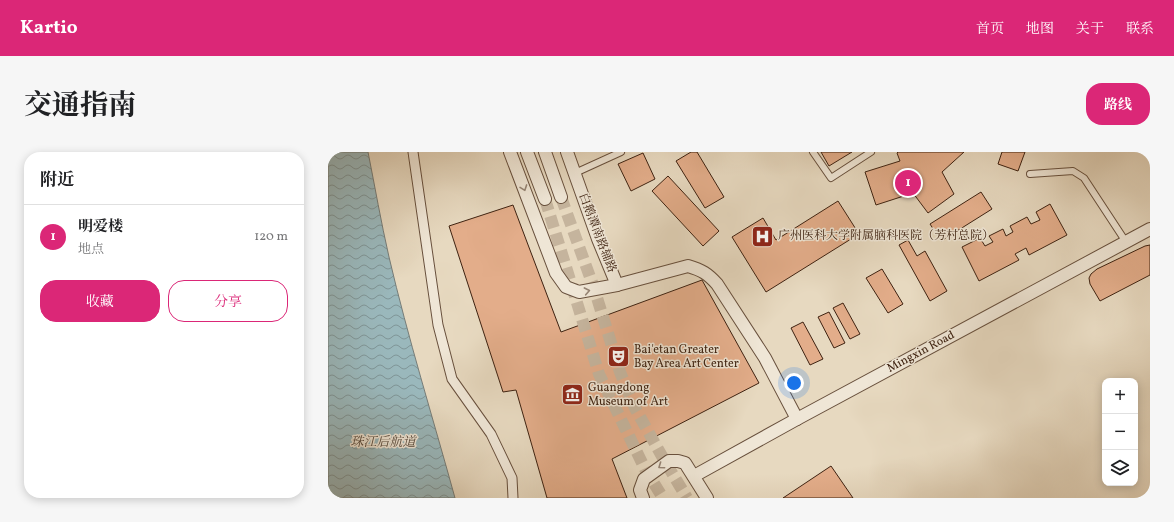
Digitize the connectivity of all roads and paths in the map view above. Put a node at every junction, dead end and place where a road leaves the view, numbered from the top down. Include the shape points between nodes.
1 (413, 152) edge
2 (510, 152) edge
3 (527, 152) edge
4 (545, 152) edge
5 (567, 152) edge
6 (621, 152) edge
7 (813, 152) edge
8 (871, 152) edge
9 (575, 172) junction
10 (1030, 174) dead end
11 (561, 197) tunnel mouth
12 (546, 199) tunnel mouth
13 (1150, 229) edge
14 (1126, 242) junction
15 (617, 285) junction
16 (797, 419) junction
17 (694, 476) junction
18 (513, 498) edge
19 (643, 498) edge
20 (707, 498) edge

1 - 18 street via 438,326 452,379 495,441 512,478
2 -> 15 street, 白鹅潭南路辅路 via 556,272 566,287 579,292
3 - 12 street
4 - 11 street
5 - 9 street, 白鹅潭南路辅路
6 - 9 lane
7 - 8 lane via 831,178
9 - 15 street, 白鹅潭南路辅路
10 - 14 lane via 1073,171 1082,176
13 - 14 street, Mingxin Road
14 - 16 street, Mingxin Road
15 - 16 street via 688,266 708,274 765,358
16 - 17 street, Mingxin Road
17 -> 19 street via 685,463 669,461 644,479 640,490
17 - 20 street

